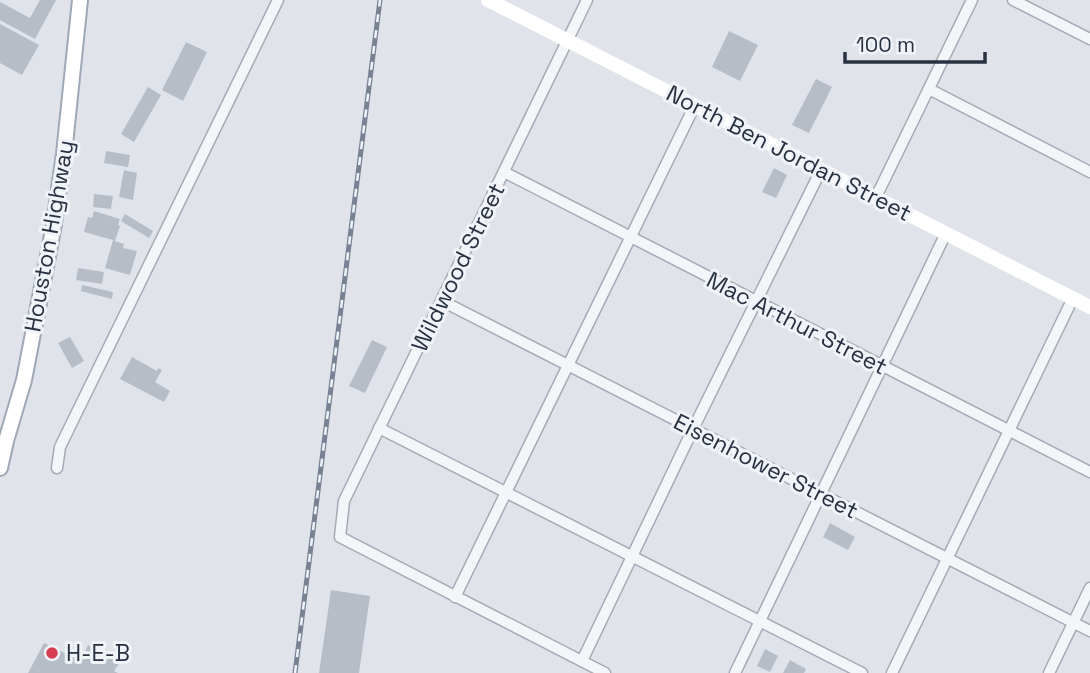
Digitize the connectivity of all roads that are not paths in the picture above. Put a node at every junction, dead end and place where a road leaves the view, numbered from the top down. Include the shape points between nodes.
1 (80, 0) edge
2 (278, 0) edge
3 (488, 0) edge
4 (587, 0) edge
5 (972, 0) edge
6 (1013, 0) edge
7 (1090, 39) edge
8 (567, 41) junction
9 (929, 89) junction
10 (695, 105) junction
11 (821, 170) junction
12 (504, 172) junction
13 (1090, 172) edge
14 (876, 197) junction
15 (946, 233) junction
16 (630, 238) junction
17 (1073, 298) junction
18 (442, 301) junction
19 (755, 301) junction
20 (1090, 307) edge
21 (568, 364) junction
22 (882, 366) junction
23 (379, 428) junction
24 (693, 429) junction
25 (1008, 431) junction
26 (0, 468) edge
27 (57, 468) dead end
28 (1090, 472) edge
29 (507, 493) junction
30 (821, 494) junction
31 (632, 556) junction
32 (947, 559) junction
33 (1090, 588) edge
34 (455, 597) junction
35 (760, 621) junction
36 (1073, 622) junction
37 (1090, 631) edge
38 (582, 661) junction
39 (605, 673) edge
40 (736, 673) edge
41 (862, 673) edge
42 (892, 673) edge
43 (1049, 673) edge

1 - 26 street, Houston Highway via 53,230 24,380
2 - 27 street via 60,447
3 - 8 street, North Ben Jordan Street
4 - 8 street, Wildwood Street
5 - 9 street
6 - 7 street
8 - 10 street, North Ben Jordan Street
8 - 12 street, Wildwood Street
9 - 13 street
9 - 14 street
10 - 11 street, North Ben Jordan Street
10 - 16 street
11 - 14 street, North Ben Jordan Street
11 - 19 street
12 - 16 street, Mac Arthur Street
12 - 18 street, Wildwood Street
14 - 15 street, North Ben Jordan Street
15 - 17 street, North Ben Jordan Street
15 - 22 street
16 - 19 street, Mac Arthur Street
16 - 21 street
17 - 20 street, North Ben Jordan Street
17 - 25 street
18 - 21 street, Eisenhower Street
18 - 23 street, Wildwood Street
19 - 22 street, Mac Arthur Street
19 - 24 street
21 - 24 street, Eisenhower Street
21 - 29 street
22 - 25 street, Mac Arthur Street
22 - 30 street
23 - 29 street
23 - 34 street, Wildwood Street via 344,500 340,537
24 - 30 street, Eisenhower Street
24 - 31 street
25 - 28 street, Mac Arthur Street
25 - 32 street
29 - 31 street
29 - 34 street
30 - 32 street, Eisenhower Street
30 - 35 street
31 - 35 street
31 - 38 street
32 - 36 street, Eisenhower Street
32 - 42 street
33 - 36 street
34 - 38 street
35 - 40 street
35 - 41 street
36 - 37 street, Eisenhower Street
36 - 43 street
38 - 39 street

